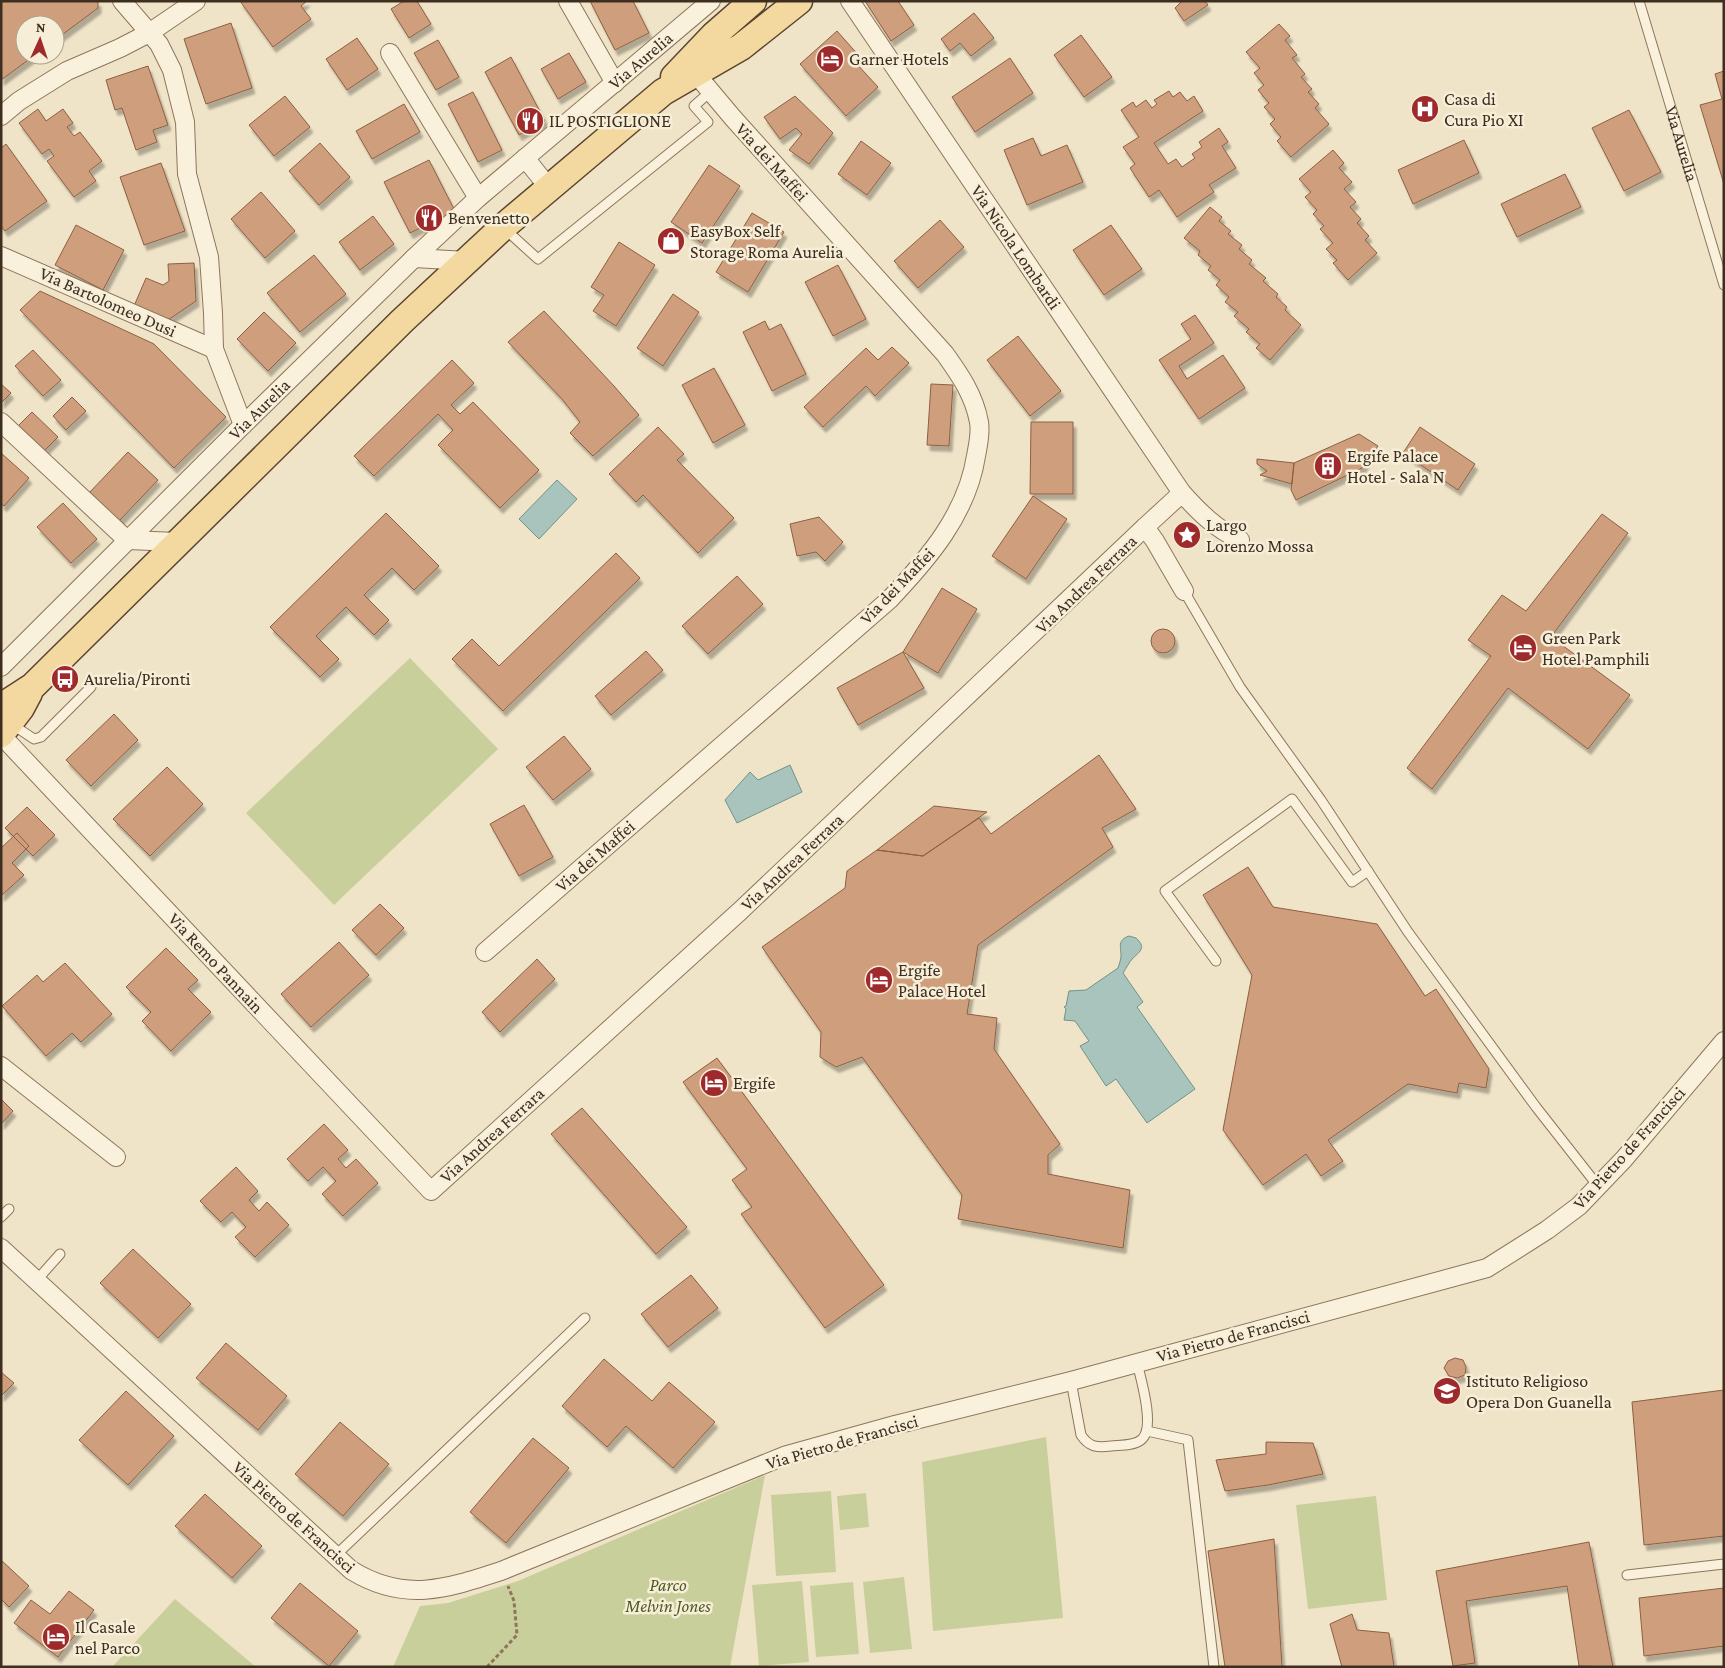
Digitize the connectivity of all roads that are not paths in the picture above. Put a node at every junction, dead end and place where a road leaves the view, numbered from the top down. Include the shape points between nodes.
1 (122, 1) edge
2 (196, 1) edge
3 (568, 1) edge
4 (711, 1) edge
5 (753, 1) edge
6 (799, 1) edge
7 (850, 1) edge
8 (1640, 1) edge
9 (149, 33) junction
10 (390, 53) dead end
11 (615, 83) junction
12 (703, 83) junction
13 (663, 92) junction
14 (1, 116) edge
15 (525, 158) junction
16 (550, 189) junction
17 (478, 198) junction
18 (503, 228) junction
19 (1, 256) edge
20 (414, 258) junction
21 (466, 261) junction
22 (1724, 285) edge
23 (214, 349) junction
24 (1, 422) edge
25 (243, 425) junction
26 (1182, 493) junction
27 (1145, 527) junction
28 (127, 540) junction
29 (1240, 540) dead end
30 (178, 542) junction
31 (1184, 591) joint
32 (1, 667) edge
33 (91, 687) dead end
34 (4, 725) edge
35 (1368, 870) junction
36 (485, 952) dead end
37 (1216, 961) dead end
38 (1724, 1041) edge
39 (1, 1066) edge
40 (116, 1157) dead end
41 (1598, 1186) junction
42 (431, 1190) joint
43 (9, 1209) dead end
44 (1, 1217) edge
45 (1, 1248) edge
46 (60, 1254) dead end
47 (36, 1281) junction
48 (585, 1318) dead end
49 (1137, 1362) junction
50 (1071, 1380) junction
51 (1147, 1430) junction
52 (335, 1556) junction
53 (1724, 1564) edge
54 (1627, 1575) dead end
55 (1214, 1667) edge

1 - 9 street
2 - 9 street
3 - 11 street
4 - 11 street, Via Aurelia
5 - 13 main road, Via Aurelia via 688,61
6 - 12 main road, Via Aurelia via 741,47
7 - 26 street, Via Nicola Lombardi
8 - 22 lane, Via Aurelia
9 - 14 street via 67,71
9 - 23 street via 169,62 185,122 187,174 210,269
10 - 17 street
11 - 15 street, Via Aurelia
12 - 13 main road, Via Aurelia
12 - 18 lane via 694,106 708,122 538,259
12 - 36 street, Via dei Maffei via 962,378 979,423 974,469 958,510 940,542 888,600
13 - 16 main road, Via Aurelia
15 - 16 street
15 - 17 street, Via Aurelia
16 - 18 main road, Via Aurelia
17 - 20 street, Via Aurelia
18 - 21 main road, Via Aurelia
19 - 23 street, Via Bartolomeo Dusi
20 - 21 street
20 - 25 street, Via Aurelia
21 - 30 main road, Via Aurelia
23 - 25 street
24 - 28 street
25 - 28 street, Via Aurelia
26 - 27 street
26 - 29 street via 1215,526
27 - 31 street
27 - 42 street, Via Andrea Ferrara via 739,912
28 - 30 street
28 - 32 street, Via Aurelia
30 - 34 main road, Via Aurelia via 32,686
31 - 35 lane via 1240,687
33 - 34 lane via 41,737 32,738
34 - 42 street, Via Remo Pannain
35 - 37 lane via 1352,882 1292,799 1165,891
35 - 41 lane via 1413,940
38 - 41 street, Via Pietro de Francisci
39 - 40 street
41 - 49 street, Via Pietro de Francisci via 1573,1211 1487,1268
43 - 44 lane
45 - 47 street, Via Pietro de Francisci
46 - 47 lane
47 - 52 street, Via Pietro de Francisci
48 - 52 lane
49 - 50 street, Via Pietro de Francisci
49 - 51 lane via 1146,1401
50 - 51 lane via 1081,1435 1086,1442 1100,1448 1130,1444 1140,1441
50 - 52 street, Via Pietro de Francisci via 784,1456 457,1586 424,1590 385,1586 351,1570
51 - 55 lane via 1188,1440
53 - 54 lane

